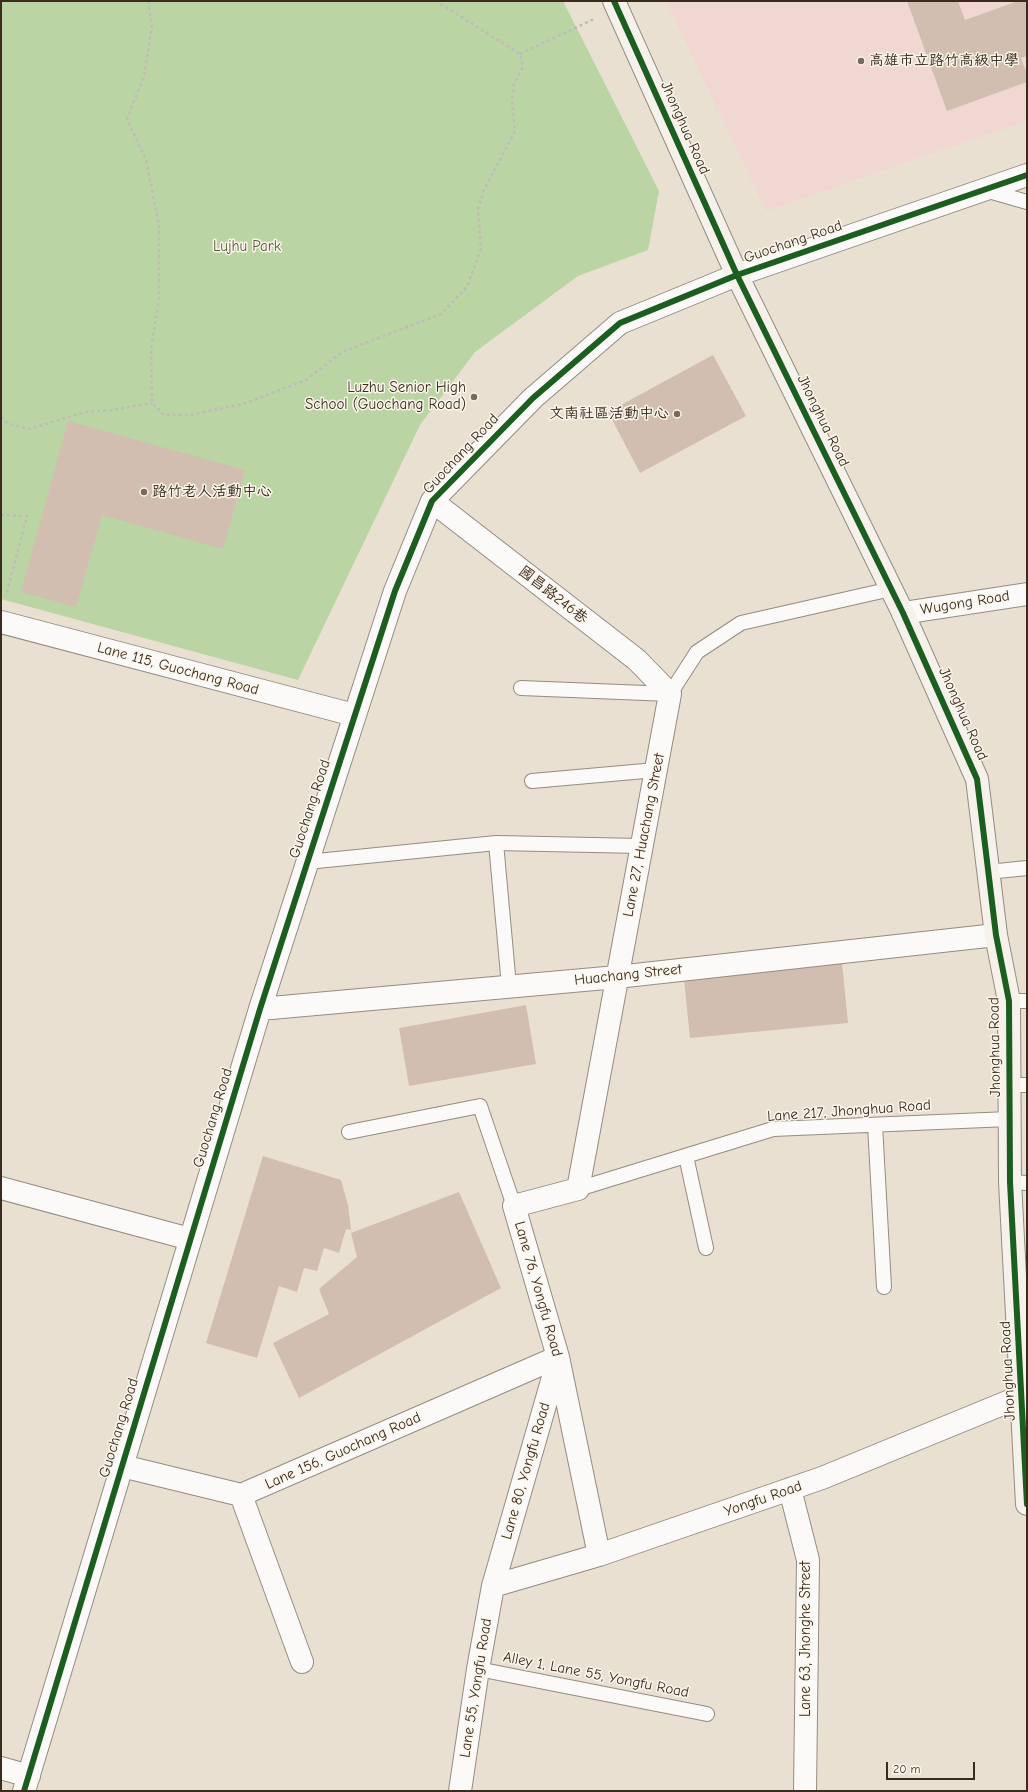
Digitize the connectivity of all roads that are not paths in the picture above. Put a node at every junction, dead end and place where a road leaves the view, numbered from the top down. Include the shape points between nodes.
1 (615, 4) edge
2 (1027, 175) edge
3 (985, 190) junction
4 (1027, 202) edge
5 (737, 276) junction
6 (432, 501) junction
7 (891, 589) junction
8 (1027, 594) edge
9 (903, 613) junction
10 (1, 622) edge
11 (521, 688) dead end
12 (670, 694) junction
13 (354, 715) junction
14 (656, 770) junction
15 (532, 781) dead end
16 (496, 843) junction
17 (641, 846) junction
18 (307, 862) junction
19 (1027, 868) edge
20 (988, 872) junction
21 (996, 935) junction
22 (617, 977) junction
23 (509, 986) junction
24 (1018, 1001) edge
25 (260, 1009) junction
26 (1018, 1085) edge
27 (1009, 1119) junction
28 (875, 1125) junction
29 (349, 1132) dead end
30 (686, 1156) junction
31 (1019, 1183) edge
32 (1, 1188) edge
33 (578, 1189) junction
34 (514, 1206) junction
35 (190, 1239) junction
36 (706, 1248) dead end
37 (1022, 1285) edge
38 (884, 1287) dead end
39 (558, 1356) junction
40 (1025, 1397) edge
41 (122, 1466) junction
42 (790, 1489) junction
43 (241, 1495) junction
44 (1027, 1504) edge
45 (600, 1555) junction
46 (493, 1586) junction
47 (302, 1662) dead end
48 (478, 1669) junction
49 (707, 1714) dead end
50 (1, 1768) edge
51 (26, 1783) edge
52 (460, 1791) edge
53 (805, 1791) edge

1 - 5 street, Jhonghua Road
2 - 3 street, Guochang Road
3 - 4 lane
3 - 5 street, Guochang Road
5 - 6 street, Guochang Road via 620,323 533,398
5 - 7 street, Jhonghua Road
6 - 12 street, 國昌路246巷 via 637,660
6 - 13 street, Guochang Road via 395,591
7 - 9 street, Jhonghua Road
7 - 12 lane via 741,624 697,652
8 - 9 street, Wugong Road
9 - 20 street, Jhonghua Road via 977,778
10 - 13 street, Lane 115, Guochang Road
11 - 12 lane
12 - 14 street, Lane 27, Huachang Street
13 - 18 street, Guochang Road
14 - 15 lane
14 - 17 street, Lane 27, Huachang Street
16 - 17 lane
16 - 18 lane
16 - 23 lane
17 - 22 street, Lane 27, Huachang Street
18 - 25 street, Guochang Road
19 - 20 lane
20 - 21 street, Jhonghua Road
21 - 22 street, Huachang Street
21 - 24 street, Jhonghua Road
22 - 23 street, Huachang Street
22 - 33 street
23 - 25 street, Huachang Street
24 - 26 street, Jhonghua Road
25 - 35 street, Guochang Road
26 - 27 street, Jhonghua Road
27 - 28 lane, Lane 217, Jhonghua Road
27 - 31 street, Jhonghua Road
28 - 30 lane, Lane 217, Jhonghua Road via 773,1129
28 - 38 lane
29 - 34 lane via 480,1106
30 - 33 lane, Lane 217, Jhonghua Road
30 - 36 lane
31 - 37 street, Jhonghua Road
32 - 35 street
33 - 34 street, Lane 76, Yongfu Road
34 - 39 street, Lane 76, Yongfu Road
35 - 41 street, Guochang Road
37 - 40 street, Jhonghua Road
39 - 43 street, Lane 156, Guochang Road
39 - 45 street, Lane 76, Yongfu Road
39 - 46 street, Lane 80, Yongfu Road
40 - 42 street, Yongfu Road
40 - 44 street, Jhonghua Road
41 - 43 street
41 - 51 street, Guochang Road
42 - 45 street, Yongfu Road
42 - 53 street, Lane 63, Jhonghe Street via 808,1560
43 - 47 street
45 - 46 street, Yongfu Road
46 - 48 street, Lane 55, Yongfu Road
48 - 49 lane, Alley 1, Lane 55, Yongfu Road
48 - 52 street, Lane 55, Yongfu Road
50 - 51 street

